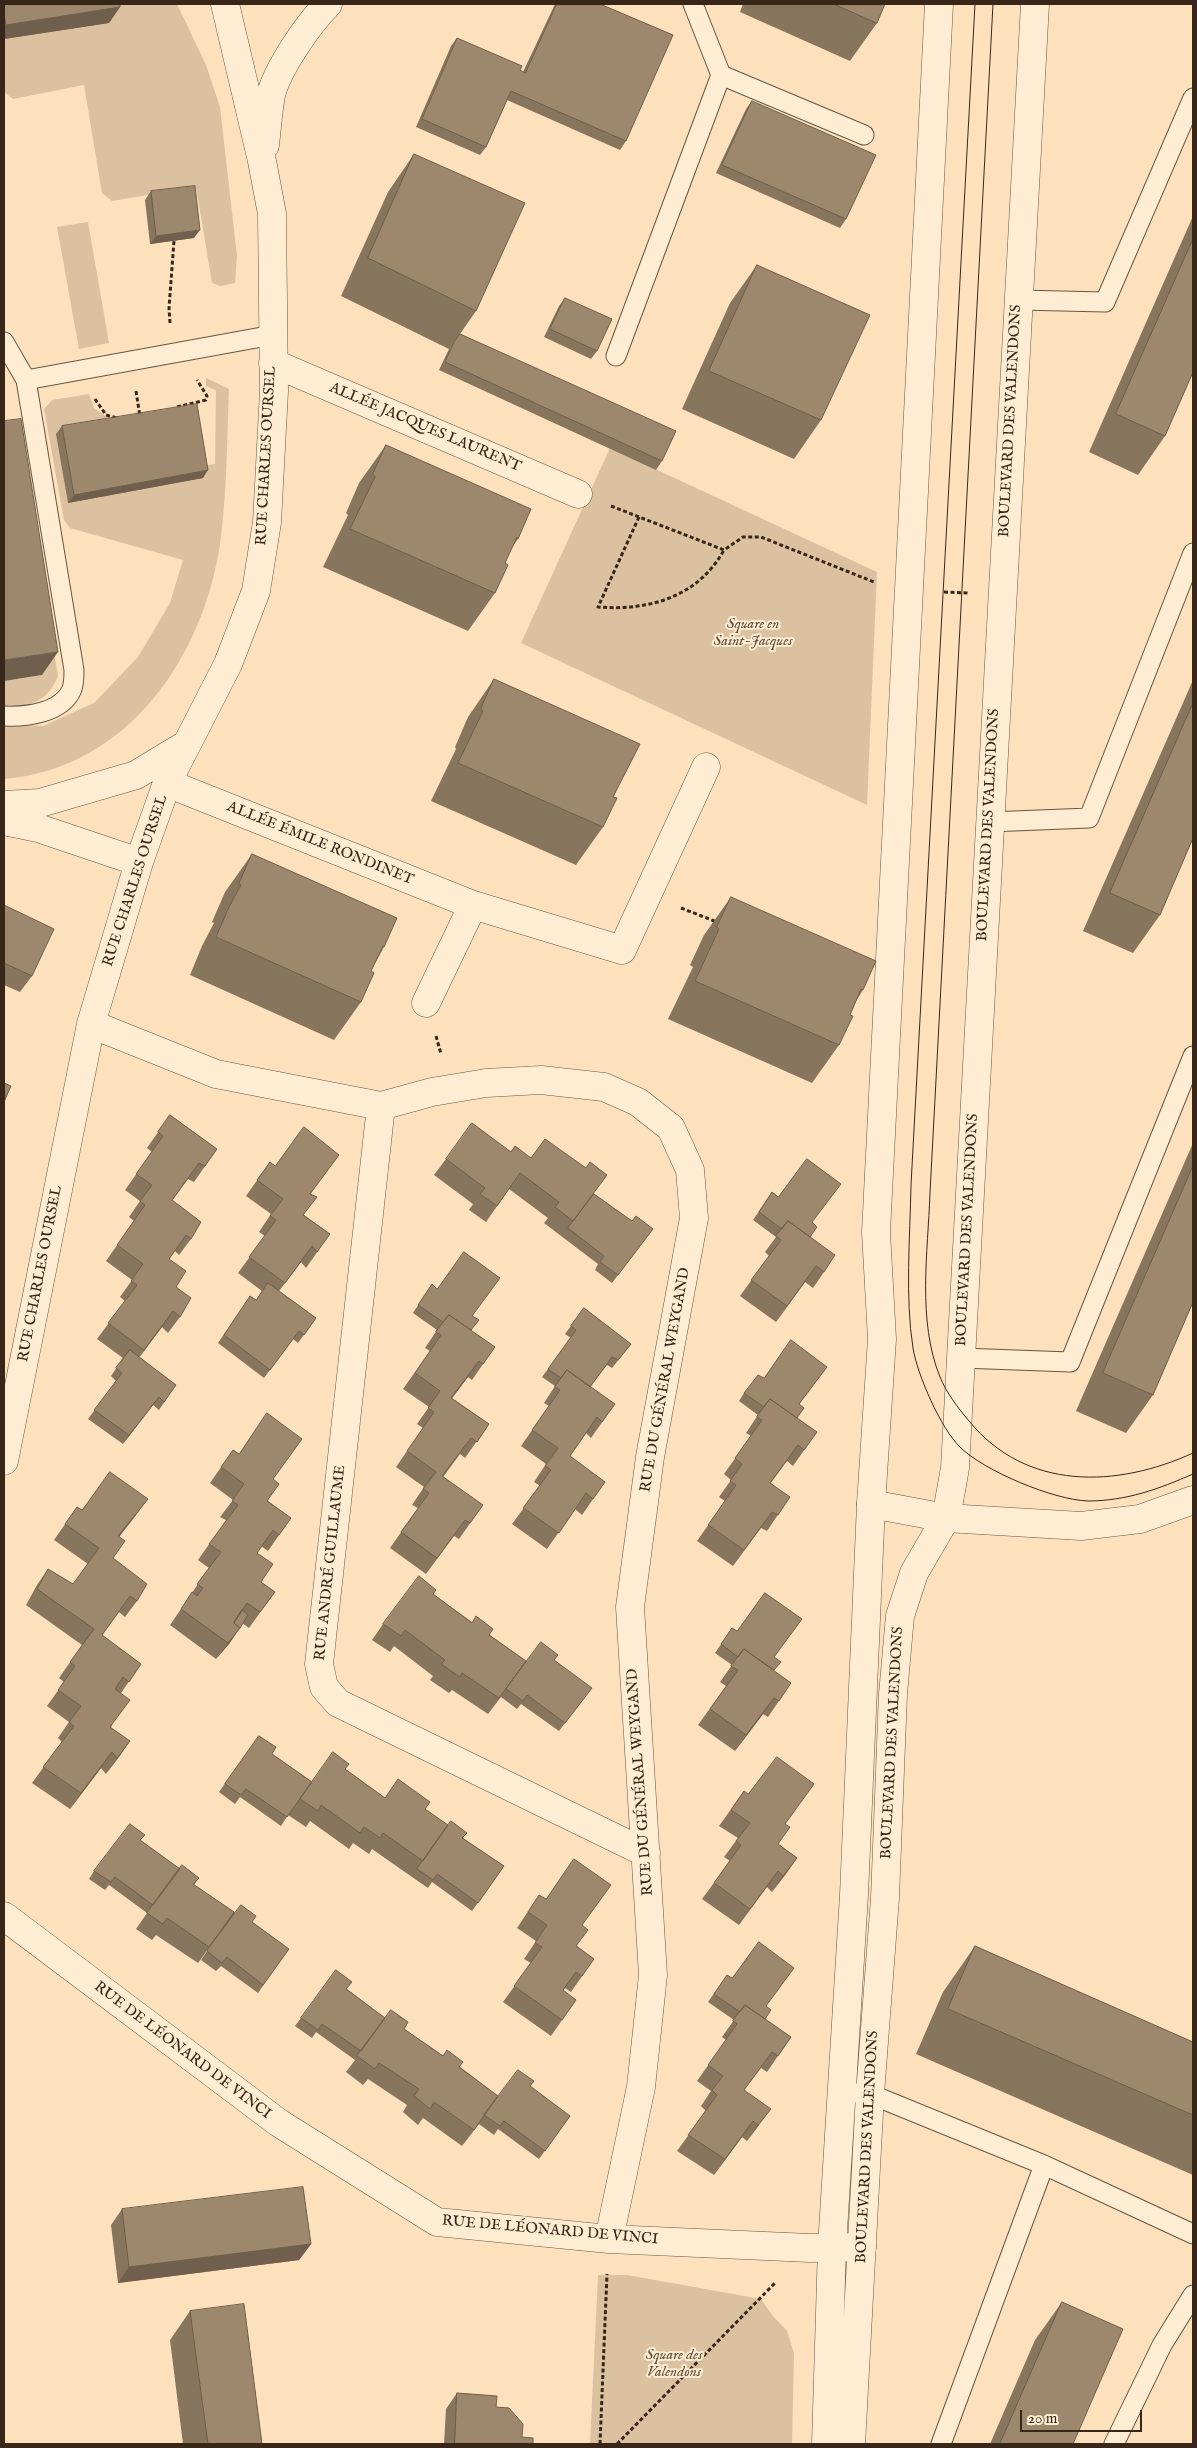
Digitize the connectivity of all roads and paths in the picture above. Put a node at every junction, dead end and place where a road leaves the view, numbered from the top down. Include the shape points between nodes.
1 (328, 4) edge
2 (694, 4) edge
3 (939, 4) edge
4 (1035, 4) edge
5 (228, 5) edge
6 (721, 75) junction
7 (1193, 98) edge
8 (864, 135) dead end
9 (262, 161) junction
10 (174, 241) edge
11 (1018, 300) junction
12 (272, 335) junction
13 (4, 342) edge
14 (183, 352) junction
15 (616, 356) dead end
16 (273, 363) junction
17 (89, 369) junction
18 (26, 380) junction
19 (137, 398) dead end
20 (172, 408) edge
21 (148, 414) edge
22 (130, 418) edge
23 (140, 418) junction
24 (124, 419) edge
25 (578, 494) joint
26 (639, 517) junction
27 (724, 550) junction
28 (1193, 553) edge
29 (910, 590) junction
30 (1002, 595) junction
31 (4, 716) edge
32 (187, 744) junction
33 (706, 767) dead end
34 (167, 783) junction
35 (4, 806) edge
36 (4, 821) edge
37 (989, 822) junction
38 (139, 862) junction
39 (648, 896) junction
40 (473, 905) junction
41 (722, 924) edge
42 (426, 1003) joint
43 (91, 1024) junction
44 (1193, 1056) edge
45 (451, 1088) junction
46 (381, 1106) junction
47 (961, 1358) junction
48 (4, 1461) edge
49 (1193, 1500) edge
50 (871, 1504) junction
51 (946, 1518) junction
52 (646, 1853) junction
53 (4, 1916) edge
54 (842, 2092) junction
55 (870, 2094) junction
56 (1044, 2165) junction
57 (1193, 2234) edge
58 (609, 2239) junction
59 (862, 2247) junction
60 (821, 2248) junction
61 (1193, 2294) edge
62 (600, 2444) edge
63 (617, 2444) edge
64 (826, 2444) edge
65 (851, 2444) edge
66 (941, 2444) edge
67 (1114, 2444) edge

1 - 9 street, RUE CHARLES OURSEL via 293,49 272,94
2 - 6 lane
3 - 29 street, BOULEVARD DES VALENDONS
4 - 11 street, BOULEVARD DES VALENDONS
5 - 9 street, RUE CHARLES OURSEL
6 - 8 lane
6 - 15 lane
7 - 11 lane via 1105,302
9 - 12 street, RUE CHARLES OURSEL via 272,214
10 - 14 path via 168,308
11 - 30 street, BOULEVARD DES VALENDONS
12 - 14 lane
12 - 16 street, RUE CHARLES OURSEL
13 - 18 lane
14 - 17 lane
14 - 20 path via 207,396 206,400
16 - 25 street, ALLÉE JACQUES LAURENT
16 - 32 street, RUE CHARLES OURSEL via 266,522 256,591 228,664
17 - 18 lane
17 - 24 path via 93,394 100,410 106,415
18 - 31 lane via 74,670 73,687 66,699 48,710
19 - 23 path
21 - 23 path
22 - 23 path
25 - 26 path
26 - 27 path
26 - 27 path via 598,607 649,604 679,594 703,579
27 - 29 path via 743,537 761,538 890,588
28 - 37 lane via 1089,818
29 - 30 path
29 - 50 street, BOULEVARD DES VALENDONS via 876,1232 882,1339
30 - 37 street, BOULEVARD DES VALENDONS
32 - 34 street, RUE CHARLES OURSEL
32 - 35 street via 136,775 40,803
33 - 39 street, ALLÉE ÉMILE RONDINET
34 - 38 street, RUE CHARLES OURSEL
34 - 40 street, ALLÉE ÉMILE RONDINET
36 - 38 street via 38,828
37 - 47 street, BOULEVARD DES VALENDONS
38 - 43 street, RUE CHARLES OURSEL
39 - 40 street, ALLÉE ÉMILE RONDINET via 622,950
39 - 41 path
40 - 42 street
42 - 45 path
43 - 46 street, RUE DU GÉNÉRAL WEYGAND via 216,1074
43 - 48 street, RUE CHARLES OURSEL
44 - 47 lane via 1070,1362
45 - 46 street, RUE DU GÉNÉRAL WEYGAND
45 - 52 street, RUE DU GÉNÉRAL WEYGAND via 541,1080 604,1088 638,1102 671,1128 690,1170 694,1218 650,1457 630,1607
46 - 52 street, RUE ANDRÉ GUILLAUME via 319,1664 324,1686 338,1703
47 - 51 street, BOULEVARD DES VALENDONS via 955,1468
49 - 51 street via 1140,1519 1081,1526
50 - 51 street
50 - 54 street, BOULEVARD DES VALENDONS
51 - 55 street, BOULEVARD DES VALENDONS via 914,1573 900,1616 893,1694 885,1898
52 - 58 street, RUE DU GÉNÉRAL WEYGAND via 653,1974 641,2087
53 - 58 street, RUE DE LÉONARD DE VINCI via 279,2123 437,2222
54 - 55 lane
54 - 60 street, BOULEVARD DES VALENDONS
55 - 56 lane
55 - 59 street, BOULEVARD DES VALENDONS
56 - 57 lane
56 - 66 lane
58 - 60 street, RUE DE LÉONARD DE VINCI
58 - 62 path
59 - 60 street, RUE DE LÉONARD DE VINCI
59 - 65 street, BOULEVARD DES VALENDONS
60 - 63 path
60 - 64 street, BOULEVARD DES VALENDONS
61 - 67 lane via 1162,2345

